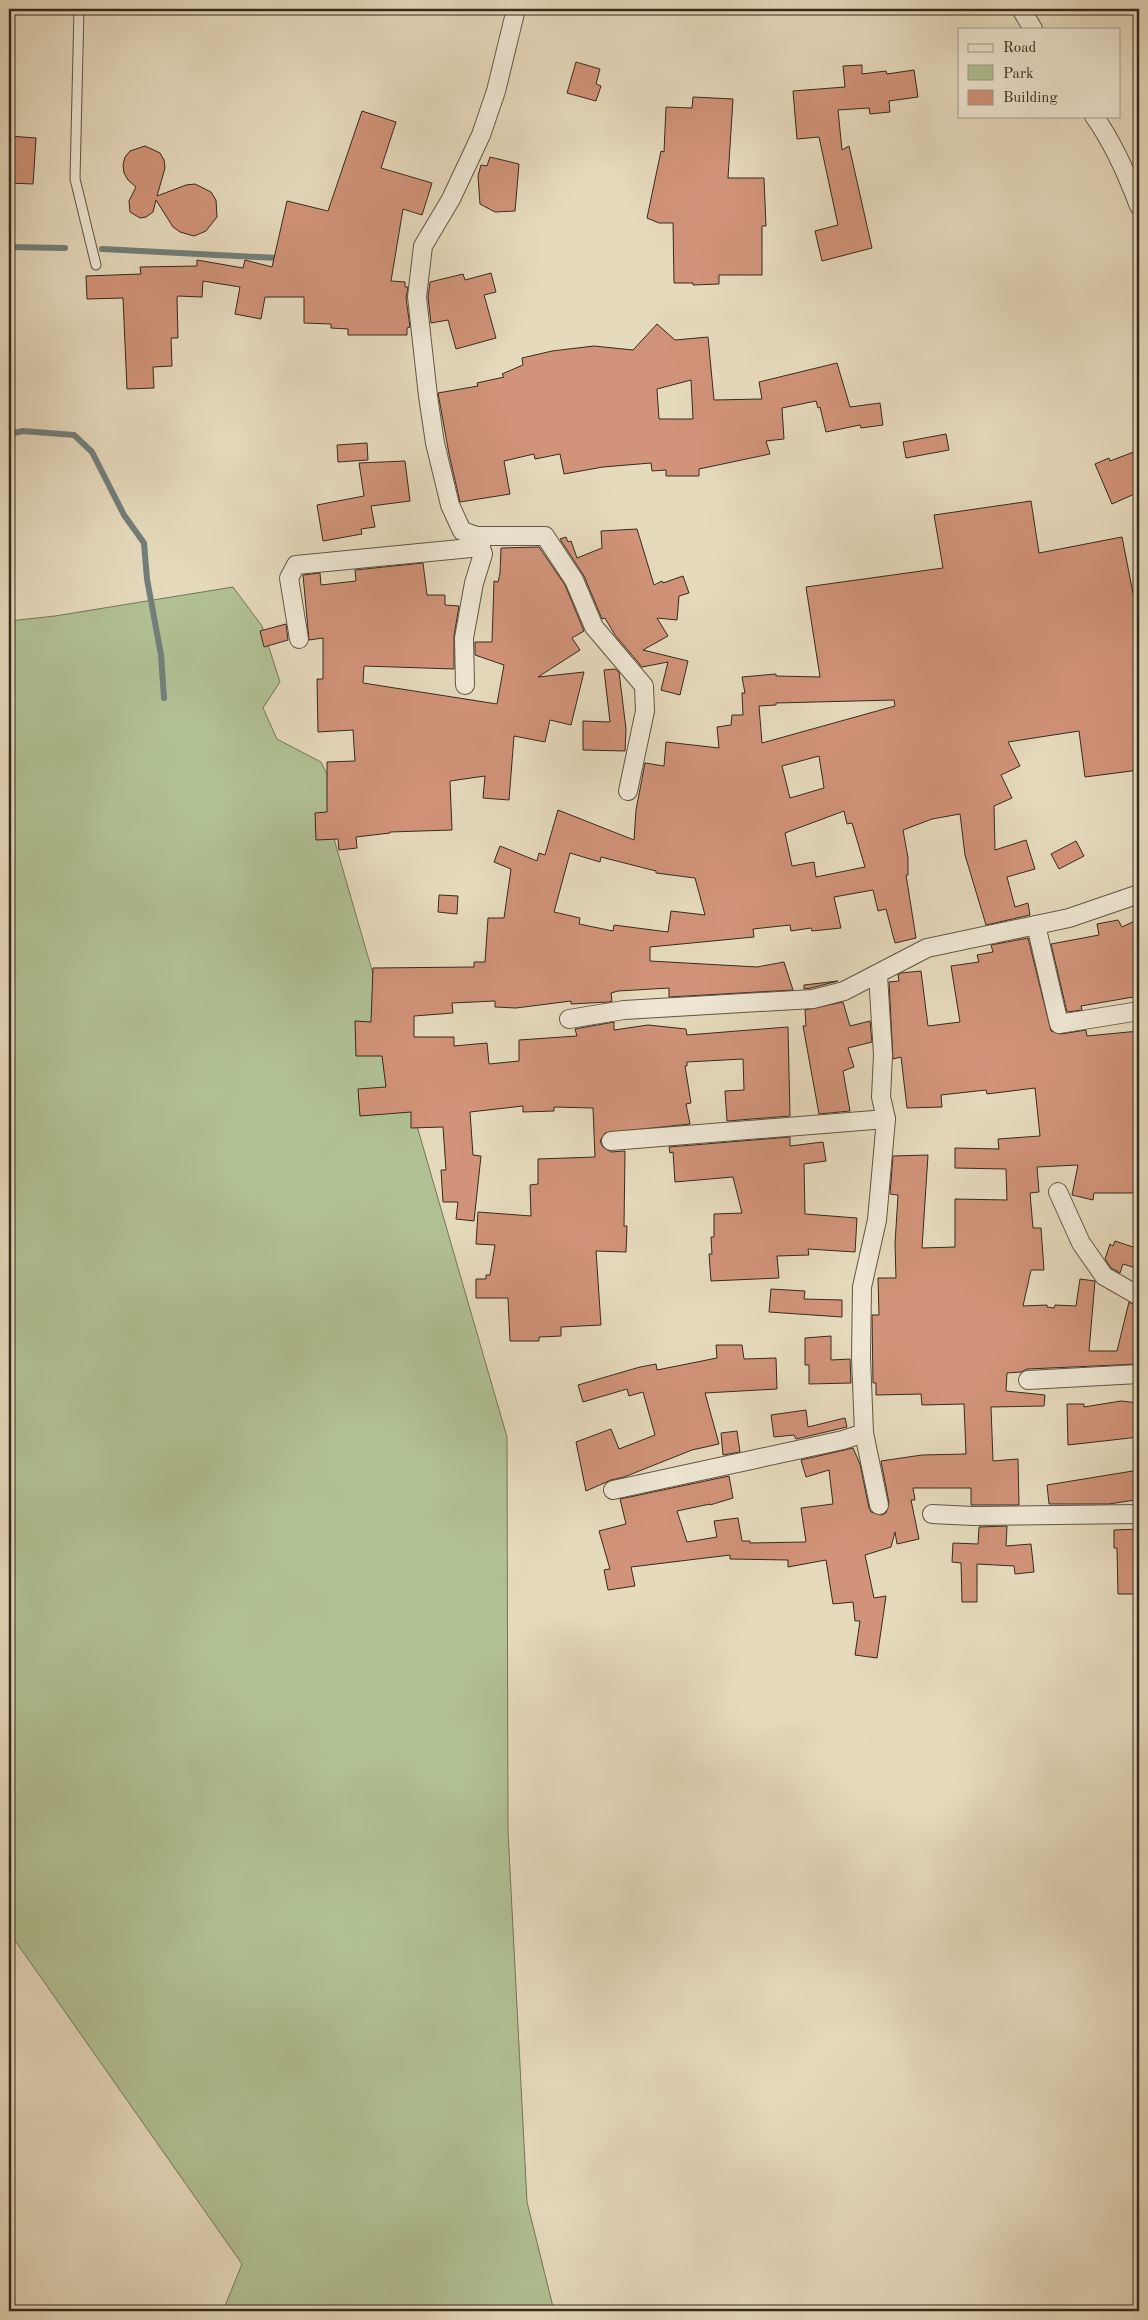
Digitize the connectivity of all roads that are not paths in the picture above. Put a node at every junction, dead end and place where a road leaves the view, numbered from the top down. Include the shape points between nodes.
1 (79, 9) edge
2 (516, 9) edge
3 (1021, 9) edge
4 (1033, 28) edge
5 (1095, 118) edge
6 (1139, 206) edge
7 (96, 265) dead end
8 (479, 542) junction
9 (299, 639) dead end
10 (465, 685) dead end
11 (628, 791) dead end
12 (1139, 894) edge
13 (1036, 925) junction
14 (878, 975) junction
15 (1139, 1011) edge
16 (569, 1019) dead end
17 (886, 1119) junction
18 (610, 1141) dead end
19 (1058, 1192) dead end
20 (1139, 1296) edge
21 (1139, 1374) edge
22 (1028, 1380) dead end
23 (864, 1434) junction
24 (613, 1490) dead end
25 (879, 1504) dead end
26 (932, 1514) dead end
27 (1139, 1514) edge

1 - 7 lane via 75,178
2 - 8 street via 496,91 481,134 451,199 424,246 417,297 435,443 450,505 462,531
3 - 4 street
5 - 6 street via 1129,178
8 - 9 street via 296,565 289,578
8 - 10 street via 483,554 474,582 464,638
8 - 11 street via 545,536 574,580 594,627 644,686 646,711
12 - 13 street via 1069,918
13 - 14 street via 927,948
13 - 15 street via 1059,1024
14 - 16 street via 844,992 813,999 624,1010
14 - 17 street via 883,1055 881,1097
17 - 18 street
17 - 23 street via 876,1220 862,1287
19 - 20 street via 1082,1243 1104,1276
21 - 22 street
23 - 24 street
23 - 25 street
26 - 27 street

